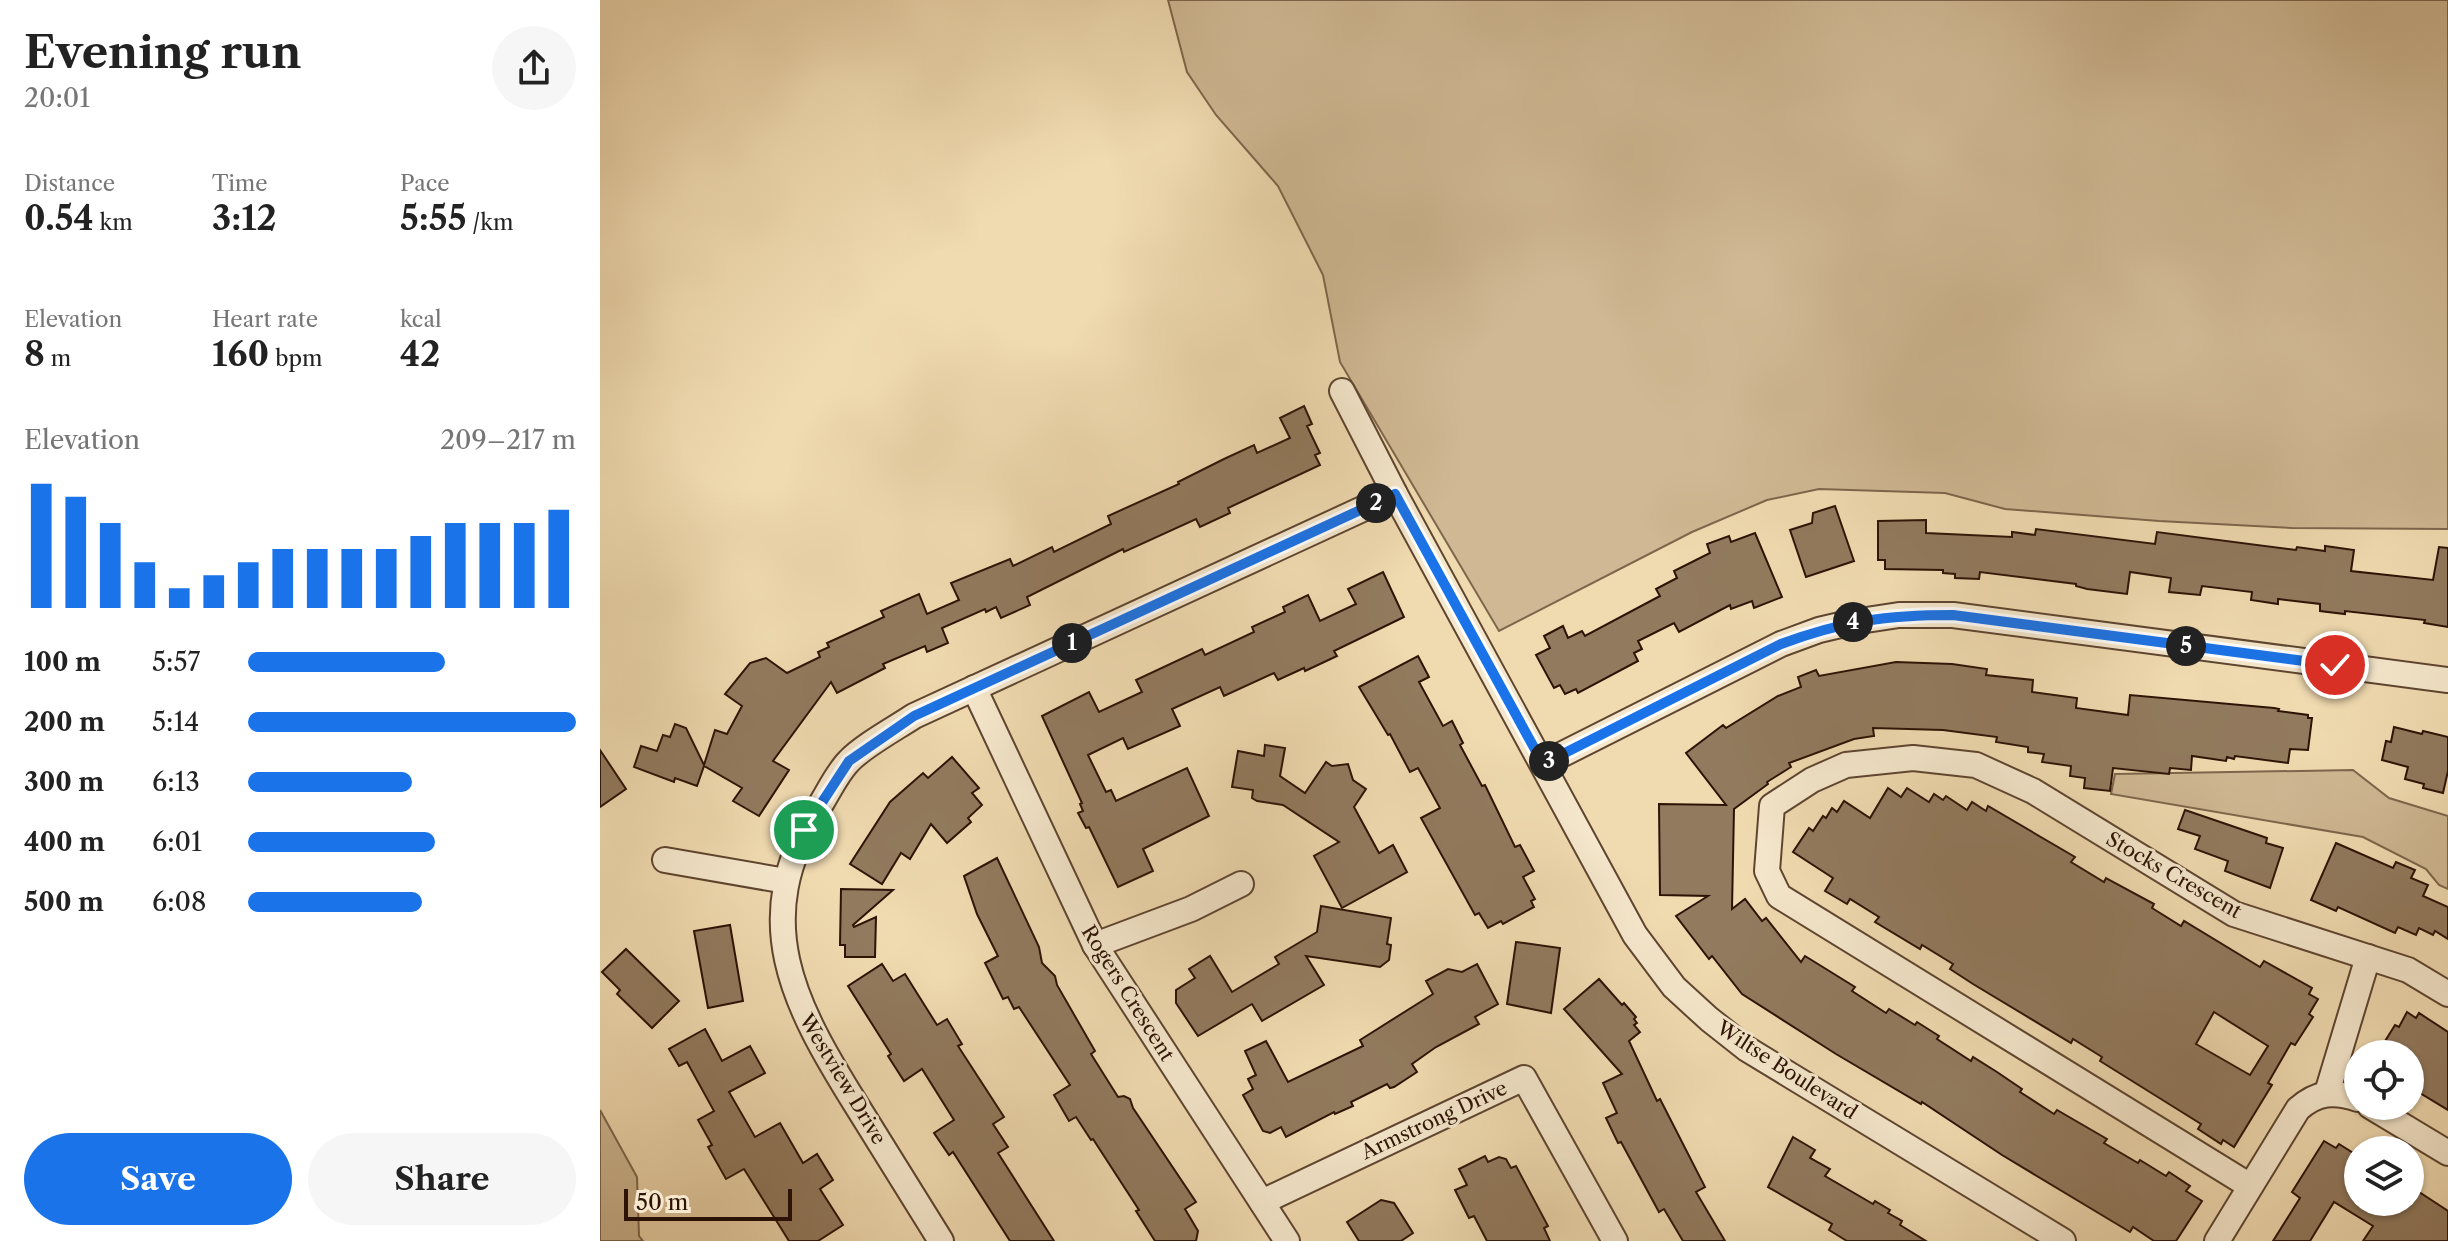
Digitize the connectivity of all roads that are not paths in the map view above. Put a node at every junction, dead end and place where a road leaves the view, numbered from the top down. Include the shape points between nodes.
1 (1342, 391) dead end
2 (1395, 494) junction
3 (2448, 680) edge
4 (974, 688) junction
5 (1543, 764) junction
6 (665, 860) dead end
7 (786, 881) junction
8 (1241, 884) dead end
9 (1095, 945) junction
10 (2368, 957) junction
11 (2448, 994) edge
12 (2327, 1093) junction
13 (2344, 1094) edge
14 (2393, 1120) edge
15 (2448, 1153) edge
16 (2250, 1186) junction
17 (1262, 1202) junction
18 (941, 1241) edge
19 (1287, 1241) edge
20 (1615, 1241) edge
21 (2063, 1241) edge
22 (2217, 1241) edge

1 - 2 street, Wiltse Boulevard
2 - 4 street, Westview Drive
2 - 5 street, Wiltse Boulevard
3 - 5 street via 1953,615 1899,615 1819,630 1781,644
4 - 7 street, Westview Drive via 914,716 849,761 804,830
4 - 9 street, Rogers Crescent
5 - 21 street, Wiltse Boulevard via 1635,935 1674,987 1747,1049
6 - 7 street
7 - 18 street, Westview Drive via 787,968 800,1007
8 - 9 street
9 - 17 street, Rogers Crescent
10 - 11 street, Stocks Crescent via 2408,970
10 - 12 street
10 - 16 street, Stocks Crescent via 2234,914 2033,791 1976,765 1913,758 1846,765 1772,806 1767,871 1779,896
12 - 13 street
12 - 16 street via 2298,1109
14 - 15 street
16 - 22 street
17 - 19 street, Rogers Crescent
17 - 20 street, Armstrong Drive via 1524,1078

